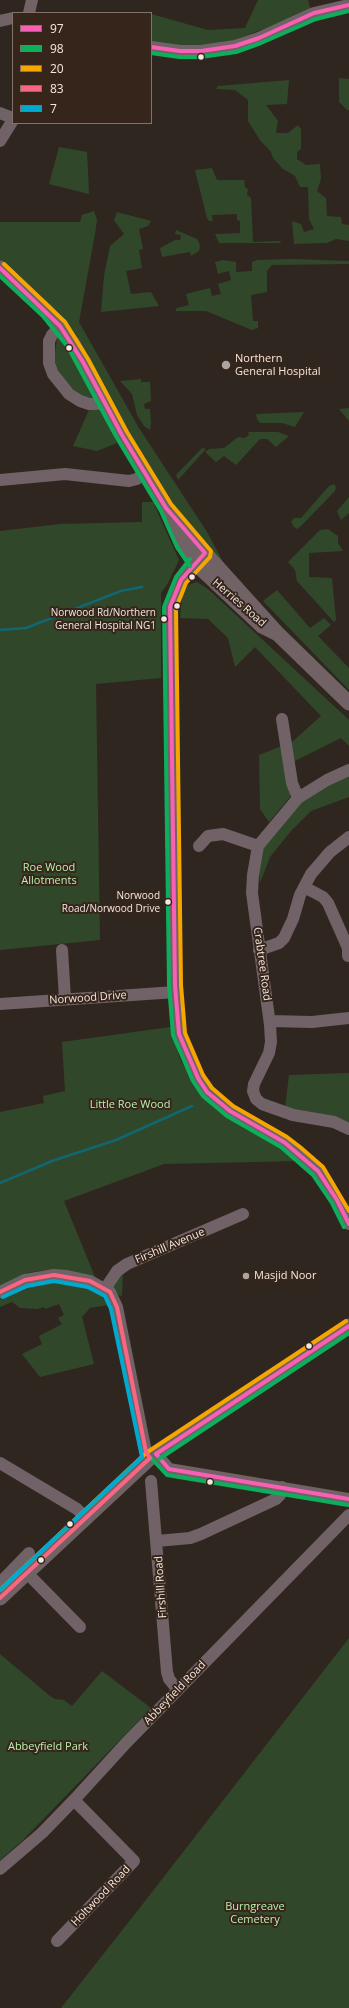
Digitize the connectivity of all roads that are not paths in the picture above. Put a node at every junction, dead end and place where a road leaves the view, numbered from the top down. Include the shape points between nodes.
1 (348, 0) edge
2 (349, 4) edge
3 (12, 18) edge
4 (0, 20) edge
5 (152, 47) edge
6 (0, 113) edge
7 (12, 119) edge
8 (12, 121) edge
9 (0, 141) edge
10 (0, 268) edge
11 (60, 326) junction
12 (104, 401) junction
13 (144, 473) junction
14 (0, 480) edge
15 (200, 558) junction
16 (349, 703) edge
17 (282, 719) dead end
18 (349, 770) edge
19 (298, 798) junction
20 (349, 837) edge
21 (199, 846) dead end
22 (258, 846) junction
23 (304, 886) junction
24 (62, 950) dead end
25 (259, 950) junction
26 (348, 956) dead end
27 (176, 992) junction
28 (65, 999) junction
29 (0, 1004) edge
30 (349, 1018) edge
31 (270, 1021) junction
32 (349, 1129) edge
33 (243, 1214) dead end
34 (349, 1224) edge
35 (105, 1289) junction
36 (0, 1292) edge
37 (349, 1326) edge
38 (153, 1456) junction
39 (0, 1463) edge
40 (151, 1480) dead end
41 (282, 1488) junction
42 (349, 1499) edge
43 (349, 1515) edge
44 (84, 1518) junction
45 (157, 1541) junction
46 (29, 1553) dead end
47 (26, 1572) junction
48 (0, 1582) edge
49 (0, 1598) edge
50 (80, 1627) dead end
51 (178, 1690) junction
52 (74, 1800) junction
53 (0, 1869) edge
54 (57, 1941) dead end

1 - 2 street
2 - 5 street via 314,13 235,46 201,51
3 - 4 street
6 - 7 street
8 - 9 street
10 - 11 main road, Herries Road
11 - 12 main road, Herries Road
11 - 12 street via 49,341 49,363 54,374 68,394 80,401 98,404
12 - 13 main road, Herries Road
13 - 14 street via 129,481 65,474
13 - 15 main road, Herries Road
15 - 16 main road, Herries Road
15 - 27 street via 181,580 170,607
17 - 19 street via 292,783
18 - 19 street
19 - 22 street
20 - 23 street via 330,852
21 - 22 street via 208,836 223,834
22 - 25 street, Crabtree Road via 252,893
23 - 25 street via 284,938 279,943
23 - 26 street via 323,897 328,903 348,948
24 - 28 street
25 - 31 street, Crabtree Road
27 - 28 street, Norwood Drive
27 - 34 street via 179,1034 195,1073 207,1092 230,1111 284,1142 318,1171 338,1200
28 - 29 street, Norwood Drive
30 - 31 street via 312,1022
31 - 32 street, Crabtree Road via 271,1042 269,1053 254,1084 256,1099 262,1104 293,1115 334,1122
33 - 35 street, Firshill Avenue via 127,1264 117,1271
35 - 36 street via 79,1278 52,1275 25,1280
35 - 38 street via 114,1297 117,1307 146,1452
37 - 38 main road
38 - 41 street via 169,1469
38 - 44 main road
39 - 44 street via 77,1509
40 - 45 street, Firshill Road
41 - 42 street
41 - 45 street via 276,1498 201,1534 190,1538
43 - 51 street, Abbeyfield Road
44 - 47 main road
45 - 51 street, Firshill Road via 167,1672
46 - 48 street
47 - 49 main road
47 - 50 street
51 - 52 street, Abbeyfield Road
52 - 53 street, Abbeyfield Road via 42,1833
52 - 54 street, Holtwood Road via 134,1861

